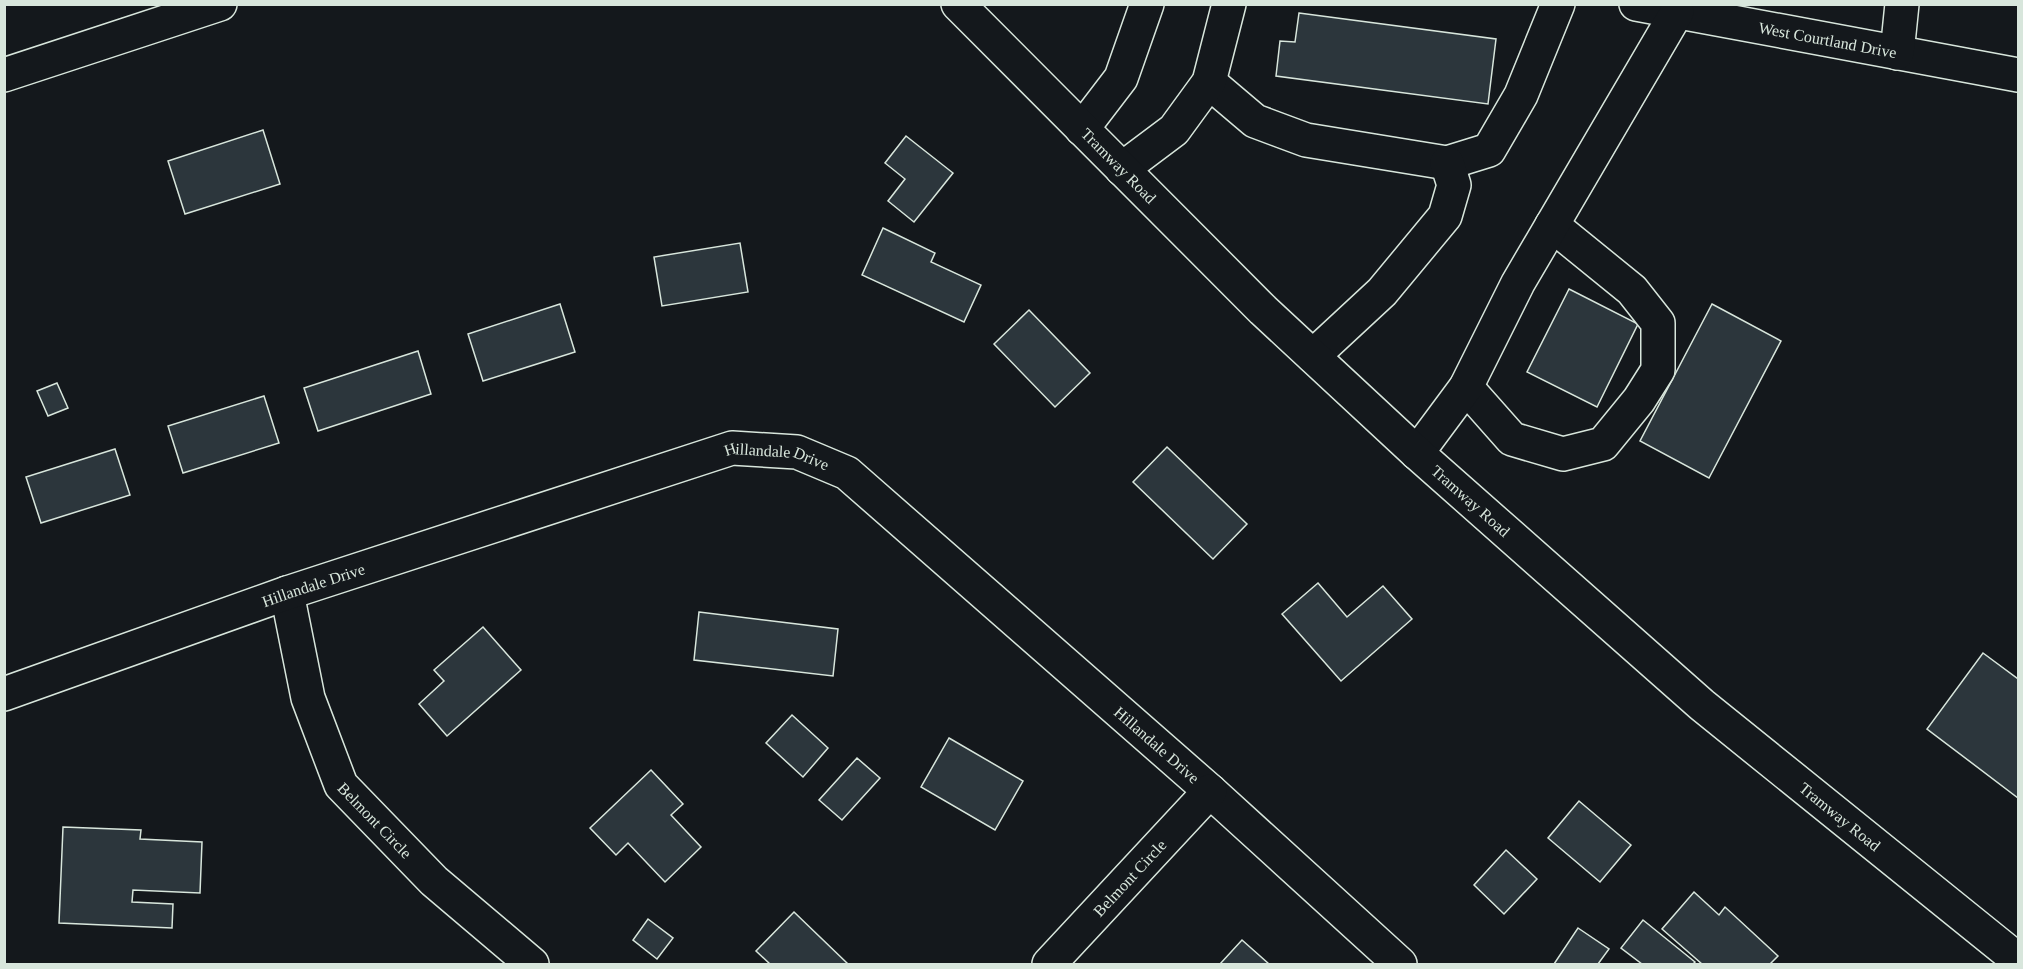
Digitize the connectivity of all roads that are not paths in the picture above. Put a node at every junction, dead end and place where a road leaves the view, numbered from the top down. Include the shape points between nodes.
1 (220, 4) edge
2 (958, 4) edge
3 (1147, 4) edge
4 (1558, 4) edge
5 (1636, 4) edge
6 (1902, 4) edge
7 (1228, 5) edge
8 (1677, 12) junction
9 (1897, 53) junction
10 (4, 75) edge
11 (2019, 75) edge
12 (1209, 82) junction
13 (1082, 129) junction
14 (1447, 163) junction
15 (1122, 170) junction
16 (1552, 225) junction
17 (1313, 356) junction
18 (1466, 387) junction
19 (1417, 453) junction
20 (286, 593) junction
21 (4, 694) edge
22 (1210, 791) junction
23 (2019, 960) edge
24 (532, 964) edge
25 (1049, 964) edge
26 (1400, 964) edge

1 - 10 street
2 - 13 street, Tramway Road
3 - 13 street via 1121,78
4 - 14 street via 1521,95 1489,150
5 - 8 street, West Courtland Drive
6 - 9 street
7 - 12 street
8 - 9 street, West Courtland Drive
8 - 16 street
9 - 11 street, West Courtland Drive
12 - 14 street via 1255,121 1306,140
12 - 15 street via 1174,130
13 - 15 street, Tramway Road
14 - 17 street via 1454,185 1445,216 1382,292
15 - 17 street, Tramway Road
16 - 18 street
16 - 18 street via 1632,290 1658,323 1658,370 1603,444 1563,454 1512,439
17 - 19 street, Tramway Road
18 - 19 street
19 - 23 street, Tramway Road via 1702,705
20 - 21 street, Hillandale Drive
20 - 22 street, Hillandale Drive via 732,448 797,452 847,473
20 - 24 street, Belmont Circle via 308,698 342,785 434,881
22 - 25 street, Belmont Circle
22 - 26 street, Hillandale Drive

